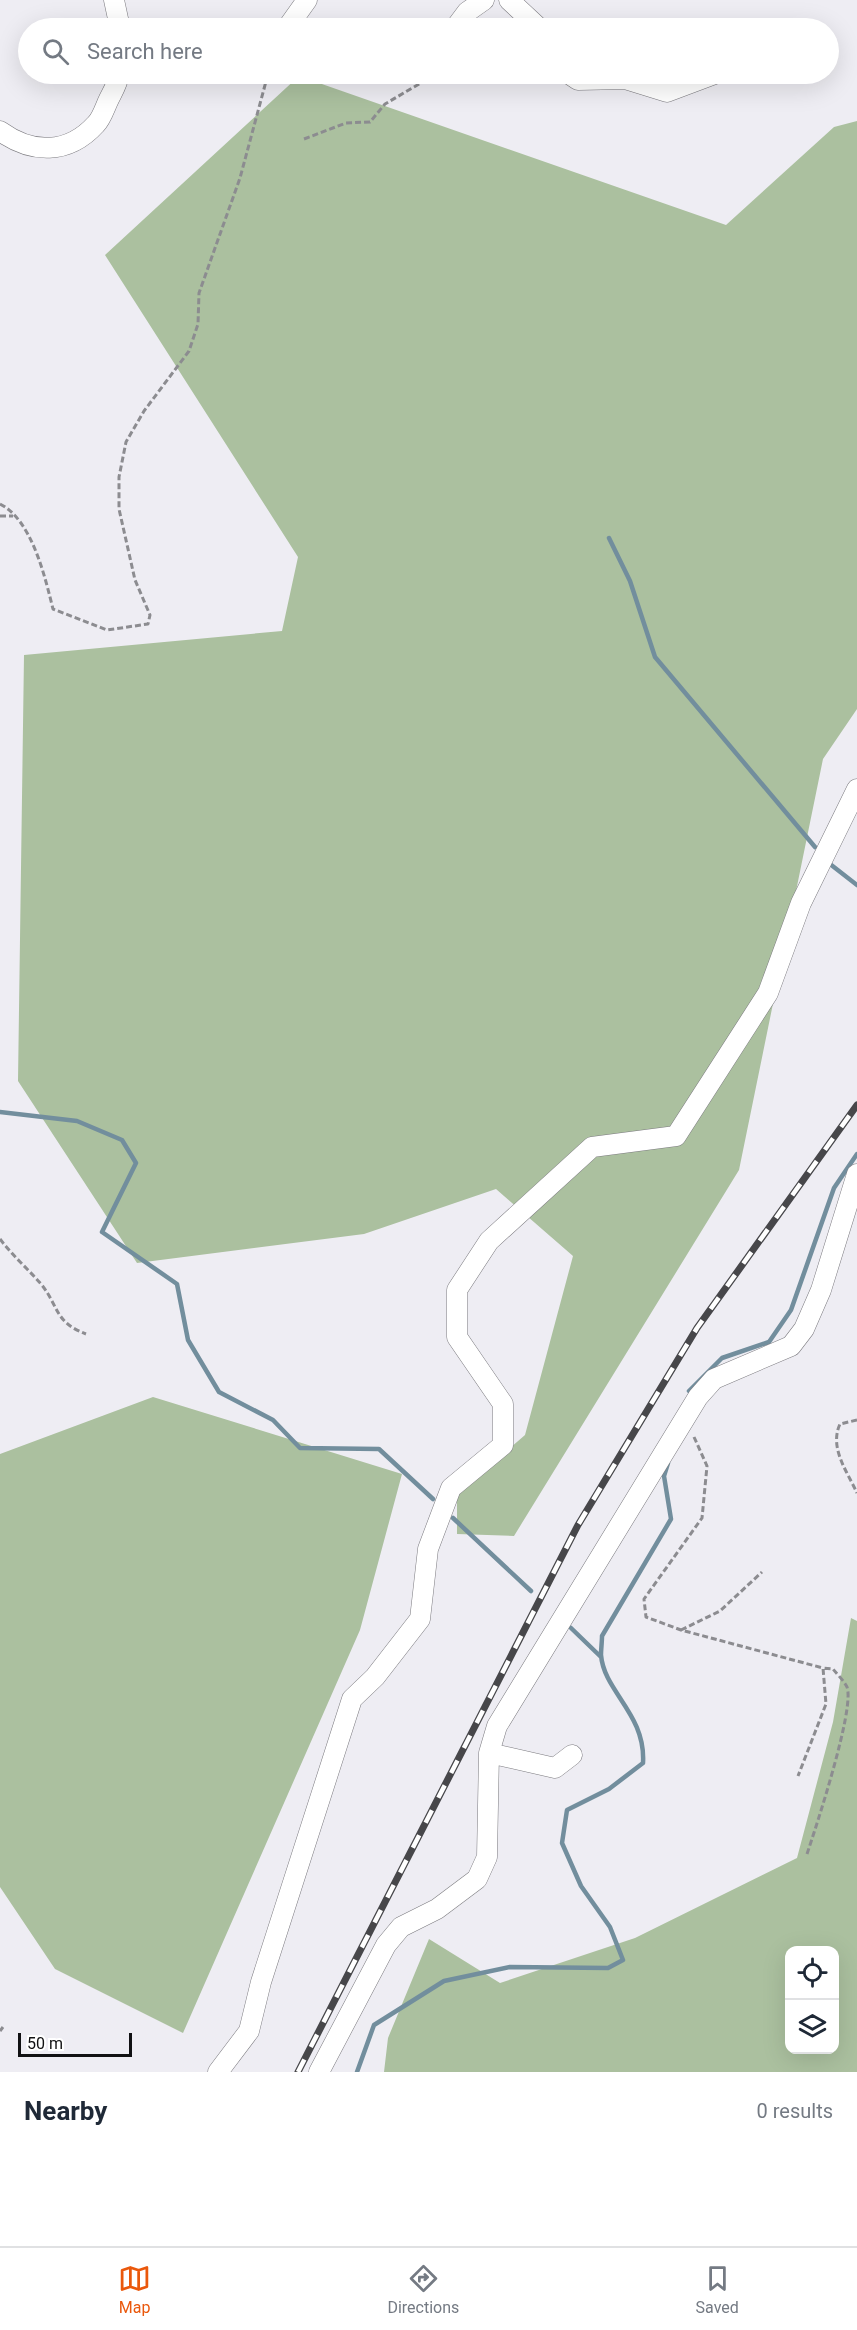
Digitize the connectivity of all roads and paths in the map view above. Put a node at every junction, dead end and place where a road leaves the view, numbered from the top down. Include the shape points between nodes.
1 (114, 0) edge
2 (307, 0) edge
3 (484, 0) edge
4 (509, 0) edge
5 (118, 18) edge
6 (294, 18) edge
7 (462, 18) edge
8 (528, 18) edge
9 (115, 84) edge
10 (265, 84) edge
11 (419, 84) edge
12 (641, 84) edge
13 (688, 84) edge
14 (0, 131) edge
15 (304, 139) dead end
16 (0, 504) edge
17 (0, 516) edge
18 (15, 516) junction
19 (857, 789) edge
20 (857, 1174) edge
21 (0, 1239) edge
22 (86, 1334) dead end
23 (684, 1417) junction
24 (857, 1420) edge
25 (857, 1493) edge
26 (762, 1572) dead end
27 (681, 1630) junction
28 (823, 1668) junction
29 (489, 1753) junction
30 (572, 1755) dead end
31 (798, 1776) dead end
32 (807, 1854) dead end
33 (3, 2027) dead end
34 (0, 2031) edge
35 (218, 2072) edge
36 (319, 2072) edge

1 - 5 street
2 - 6 street
3 - 7 street
4 - 8 street
9 - 14 street via 97,123 61,146 39,149 18,144
10 - 18 path via 240,178 202,282 198,324 189,351 126,442 119,477 119,508 135,580 150,615 148,624 107,630 53,609 42,567
11 - 15 path via 385,104 370,122 346,123
12 - 13 street via 667,92
16 - 18 path
17 - 18 path
19 - 35 street via 801,903 768,993 676,1136 592,1147 489,1241 457,1290 457,1337 503,1404 503,1445 451,1488 428,1549 420,1619 375,1677 352,1699 249,2031
20 - 23 street via 821,1290 804,1329 791,1346 714,1379
21 - 22 path via 43,1287 57,1314
23 - 27 path via 707,1466 702,1518 644,1599 646,1617
23 - 29 street via 496,1726
24 - 25 path via 840,1424 835,1435 839,1456
26 - 27 path via 720,1611
27 - 28 path
28 - 31 path via 826,1704
28 - 32 path via 833,1669 847,1688 846,1711 829,1786
29 - 30 street via 555,1768
29 - 36 street via 487,1857 477,1879 437,1909 401,1927 386,1945
33 - 34 path

